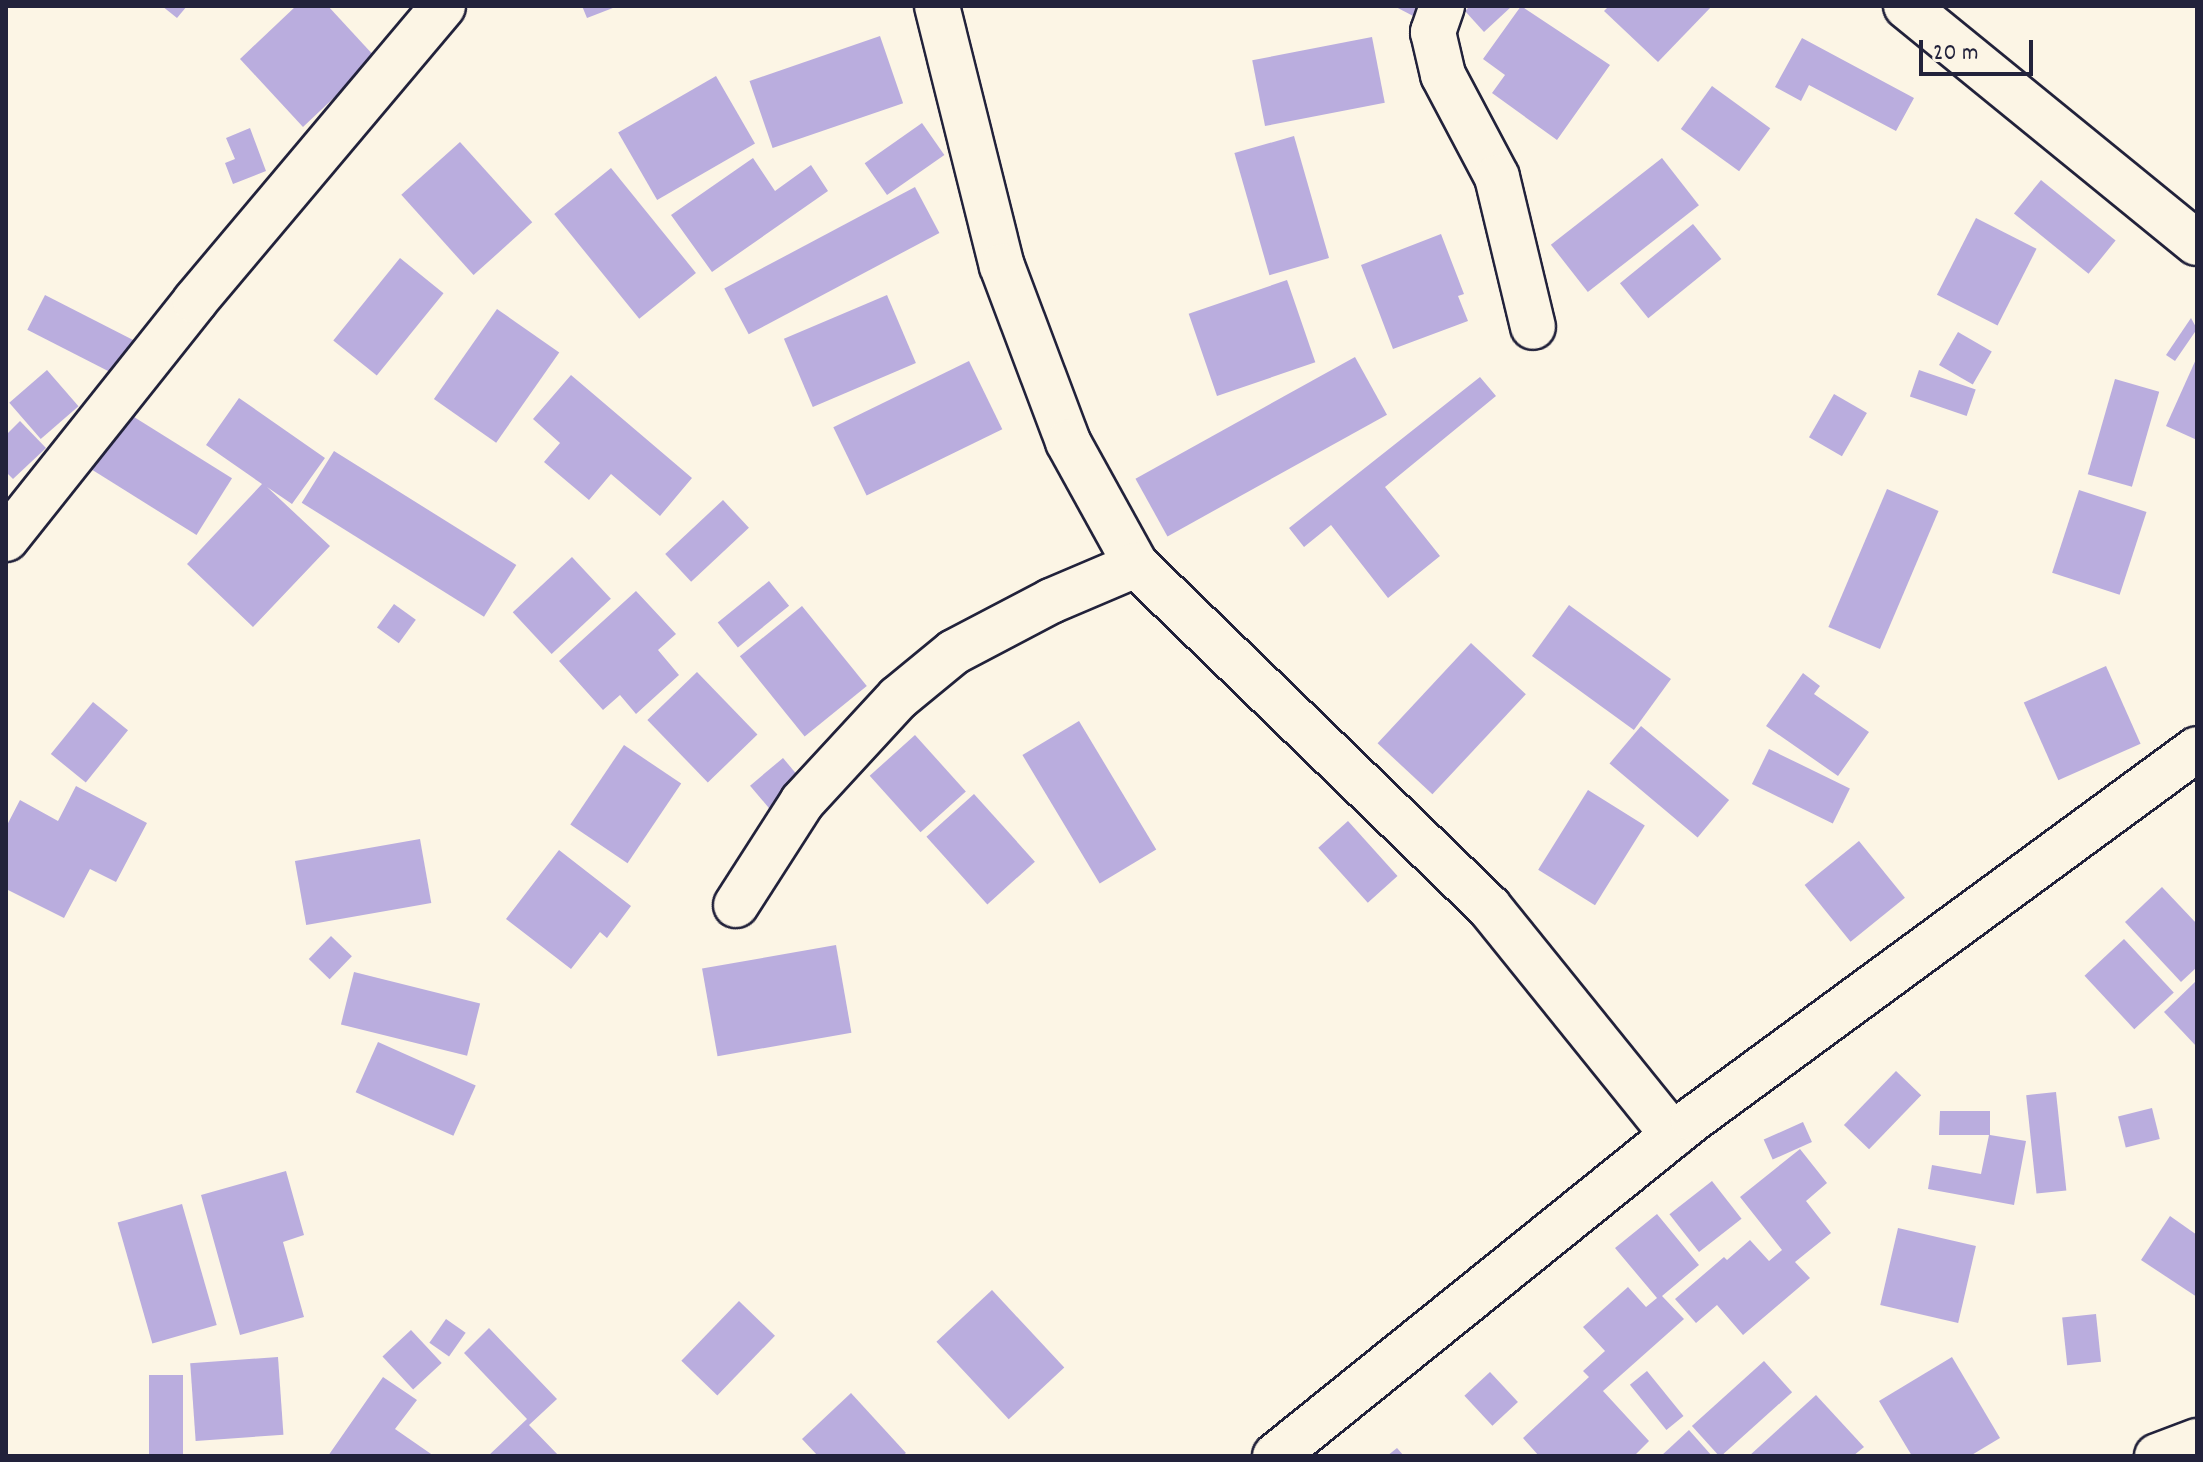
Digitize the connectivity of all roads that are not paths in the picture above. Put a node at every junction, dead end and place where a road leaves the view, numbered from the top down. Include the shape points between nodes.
1 (443, 6) edge
2 (937, 6) edge
3 (1442, 6) edge
4 (1906, 6) edge
5 (2197, 243) edge
6 (1533, 327) dead end
7 (6, 539) edge
8 (1136, 565) junction
9 (2197, 749) edge
10 (736, 905) dead end
11 (1673, 1135) junction
12 (2197, 1441) edge
13 (1275, 1456) edge
14 (2157, 1456) edge

1 - 7 street via 195,301
2 - 8 street via 1002,266 1068,442
3 - 6 street via 1433,32 1443,75 1497,177
4 - 5 street
8 - 10 street via 1051,601 954,652 898,698 802,802
8 - 11 street via 1489,907
9 - 11 street
11 - 13 street
12 - 14 street

